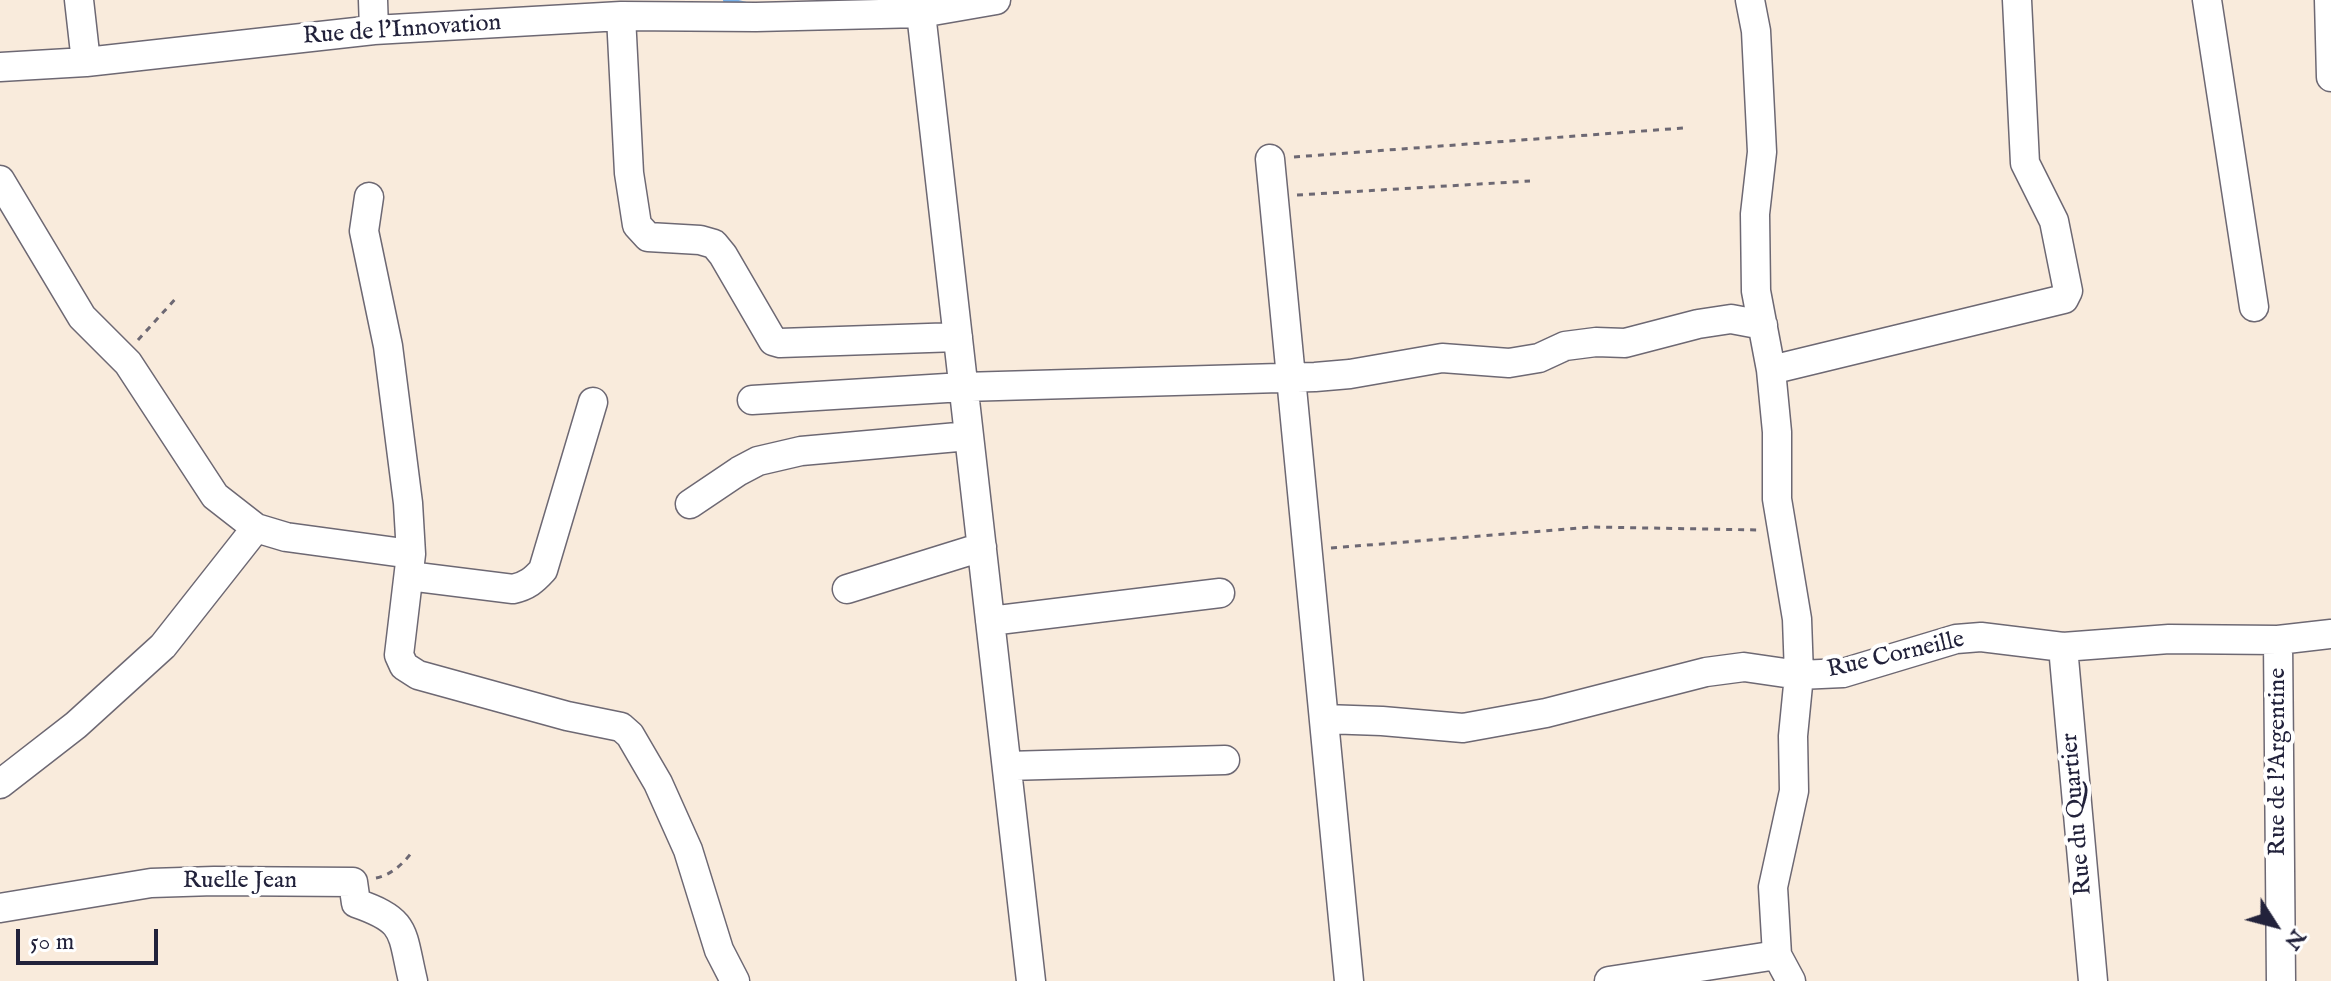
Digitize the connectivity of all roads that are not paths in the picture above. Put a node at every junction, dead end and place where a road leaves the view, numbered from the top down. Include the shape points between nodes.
1 (79, 0) edge
2 (373, 0) edge
3 (996, 0) edge
4 (1750, 0) edge
5 (2017, 0) edge
6 (2207, 0) edge
7 (2329, 0) edge
8 (921, 13) junction
9 (621, 16) junction
10 (374, 30) junction
11 (86, 62) junction
12 (0, 67) edge
13 (2331, 77) edge
14 (1270, 159) road end
15 (0, 180) edge
16 (369, 197) dead end
17 (2254, 307) dead end
18 (1763, 325) junction
19 (958, 337) junction
20 (1771, 370) junction
21 (1289, 377) junction
22 (963, 387) junction
23 (752, 400) dead end
24 (593, 402) dead end
25 (969, 436) junction
26 (690, 504) dead end
27 (256, 528) junction
28 (982, 547) junction
29 (410, 565) junction
30 (847, 589) dead end
31 (1220, 593) dead end
32 (990, 621) junction
33 (2331, 634) edge
34 (2278, 640) junction
35 (2063, 647) junction
36 (1799, 675) junction
37 (1324, 719) junction
38 (1225, 760) dead end
39 (1007, 766) junction
40 (0, 784) edge
41 (0, 908) edge
42 (1777, 955) junction
43 (413, 981) edge
44 (735, 981) edge
45 (1031, 981) edge
46 (1349, 981) edge
47 (1609, 981) edge
48 (1791, 981) edge
49 (2093, 981) edge
50 (2281, 981) edge

1 - 11 street
2 - 10 street
3 - 8 street, Rue de l'Innovation
4 - 18 street via 1760,88 1762,152 1755,214 1756,291
5 - 20 street via 2025,163 2054,221 2066,296
6 - 17 street
7 - 13 street
8 - 9 street, Rue de l'Innovation
8 - 19 street
9 - 10 street, Rue de l'Innovation
9 - 19 street via 629,173 637,225 648,237 714,244 773,341
10 - 11 street, Rue de l'Innovation
11 - 12 street, Rue de l'Innovation
14 - 21 street
15 - 27 street via 82,317 122,357 215,496
16 - 29 street via 364,231 388,346 408,503
18 - 20 street
18 - 21 street via 1731,319 1625,343 1565,346 1509,363 1442,358 1350,374
19 - 22 street
20 - 36 street via 1777,499 1797,619
21 - 22 street
21 - 37 street
22 - 23 street
22 - 25 street
24 - 29 street via 543,570 536,578 513,589
25 - 26 street via 786,454 758,461
25 - 28 street
27 - 29 street
27 - 40 street via 163,646 76,725
28 - 30 street
28 - 32 street
29 - 44 street via 399,655 404,666 418,675 621,727 630,735 688,850 719,950
31 - 32 street
32 - 39 street
33 - 34 street, Rue Corneille
34 - 35 street, Rue Corneille via 2169,639
34 - 50 street, Rue de l'Argentine
35 - 36 street, Rue Corneille via 1956,639 1843,673
35 - 49 street, Rue du Quartier
36 - 37 street, Rue Corneille via 1744,667 1706,672 1546,713 1463,728
36 - 42 street via 1794,791 1773,887
37 - 46 street
38 - 39 street
39 - 45 street
41 - 43 street, Ruelle Jean via 151,883 353,882 356,903 396,922
42 - 47 street
42 - 48 street

